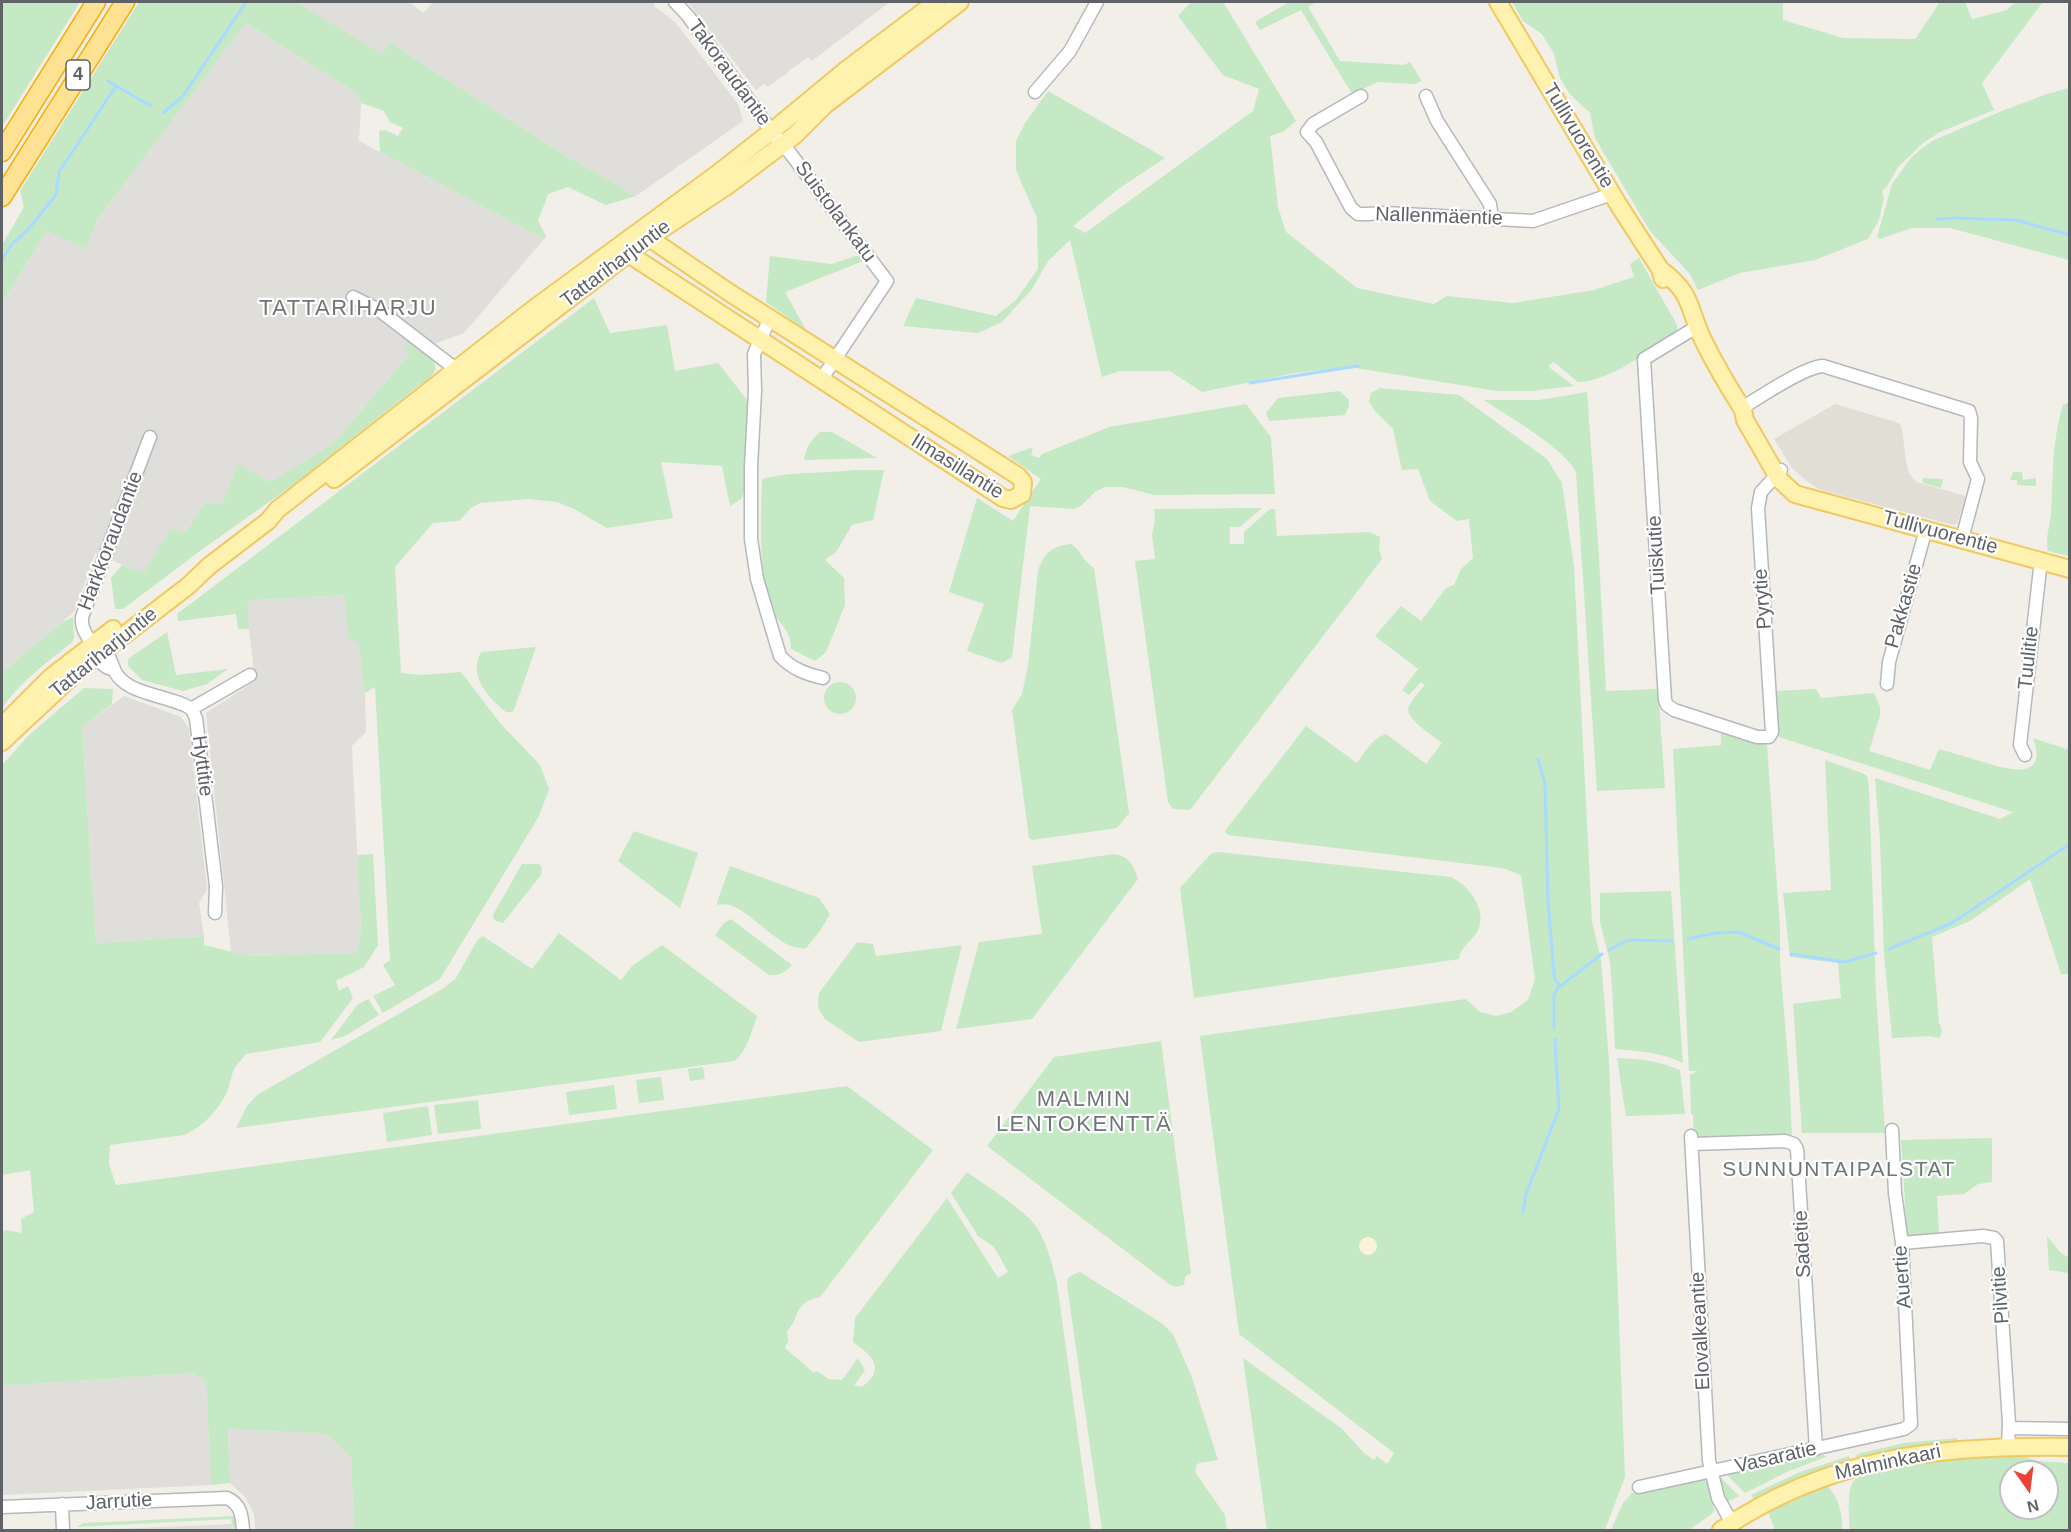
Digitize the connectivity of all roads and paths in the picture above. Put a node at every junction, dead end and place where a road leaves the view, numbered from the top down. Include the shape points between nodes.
1 (96, 2) edge
2 (125, 2) edge
3 (675, 2) edge
4 (936, 2) edge
5 (960, 2) edge
6 (1097, 2) edge
7 (1498, 2) edge
8 (1035, 92) dead end
9 (1361, 96) dead end
10 (1426, 96) dead end
11 (777, 138) junction
12 (2, 152) edge
13 (5, 190) edge
14 (1612, 194) junction
15 (1492, 219) junction
16 (644, 234) junction
17 (623, 250) junction
18 (353, 297) dead end
19 (770, 318) junction
20 (1698, 326) junction
21 (759, 340) junction
22 (835, 360) junction
23 (462, 374) junction
24 (821, 380) junction
25 (1742, 409) junction
26 (150, 437) dead end
27 (1779, 471) junction
28 (1926, 529) junction
29 (1962, 539) junction
30 (2056, 564) edge
31 (97, 650) junction
32 (250, 675) dead end
33 (823, 678) dead end
34 (1887, 684) dead end
35 (191, 709) junction
36 (2, 726) edge
37 (1769, 737) joint
38 (2, 742) edge
39 (2025, 755) dead end
40 (215, 913) dead end
41 (1892, 1130) dead end
42 (1691, 1139) joint
43 (1902, 1244) junction
44 (1911, 1424) joint
45 (2009, 1428) junction
46 (2070, 1429) edge
47 (2008, 1447) junction
48 (2070, 1447) edge
49 (1816, 1449) junction
50 (1711, 1472) junction
51 (1639, 1487) dead end
52 (62, 1504) junction
53 (2, 1507) edge
54 (1726, 1527) edge
55 (63, 1530) edge
56 (243, 1530) edge

1 - 12 highway, 4
2 - 13 highway, 4
3 - 11 street, Takoraudantie
4 - 11 main road, Tattariharjuntie via 846,70
5 - 11 main road, Tattariharjuntie via 825,105 795,135
6 - 8 street via 1070,51
7 - 14 main road, Tullivuorentie
9 - 15 street, Nallenmäentie via 1313,124 1307,132 1351,208 1358,213
10 - 15 street via 1437,122 1490,204
11 - 16 main road, Tattariharjuntie via 727,186
11 - 22 street, Suistolankatu via 886,281
14 - 15 street, Nallenmäentie via 1533,221
14 - 20 main road, Tullivuorentie via 1660,269 1668,290
16 - 17 main road, Tattariharjuntie
16 - 19 main road, Ilmasillantie
17 - 21 main road, Ilmasillantie
17 - 23 main road, Tattariharjuntie via 532,310
18 - 23 street via 379,310
19 - 21 street
19 - 22 main road, Ilmasillantie
20 - 25 main road, Tullivuorentie
20 - 37 street, Tuiskutie via 1644,359 1665,700 1674,710 1757,737
21 - 24 main road, Ilmasillantie
21 - 33 street via 754,354 753,558 780,656 797,670
22 - 24 street
22 - 24 main road, Ilmasillantie via 1018,476 1023,482 1022,494 1011,500 1004,498
23 - 31 main road, Tattariharjuntie via 277,510 208,566 183,578
25 - 27 main road, Tullivuorentie via 1745,420
25 - 29 street via 1801,374 1823,366 1969,411 1970,462 1977,479
26 - 31 street, Harkkoraudantie via 82,617 83,631
27 - 28 main road, Tullivuorentie via 1795,494
27 - 37 street, Pyrytie via 1761,492 1758,508 1772,732
28 - 29 main road, Tullivuorentie
28 - 34 street, Pakkastie via 1889,662
29 - 30 main road, Tullivuorentie
30 - 39 street, Tuulitie via 2020,745
31 - 35 street, Hyttitie via 105,668 114,670 129,686
31 - 36 main road, Tattariharjuntie via 51,677
31 - 38 main road, Tattariharjuntie
32 - 35 street
35 - 40 street, Hyttitie via 196,718 216,886
41 - 43 street, Auertie
42 - 49 street, Sadetie via 1785,1141 1797,1149
42 - 50 street, Elovalkeantie
43 - 44 street, Auertie
43 - 45 street, Pilvitie via 1983,1236 1997,1241
44 - 49 street, Vasaratie via 1904,1429
45 - 46 street
45 - 47 street, Pilvitie
47 - 48 main road, Malminkaari
47 - 54 main road, Malminkaari via 1913,1454 1845,1469 1787,1492
49 - 50 street, Vasaratie
50 - 51 street, Vasaratie
50 - 54 street, Elovalkeantie
52 - 53 street, Jarrutie
52 - 55 street
52 - 56 street, Jarrutie via 227,1497 239,1509

